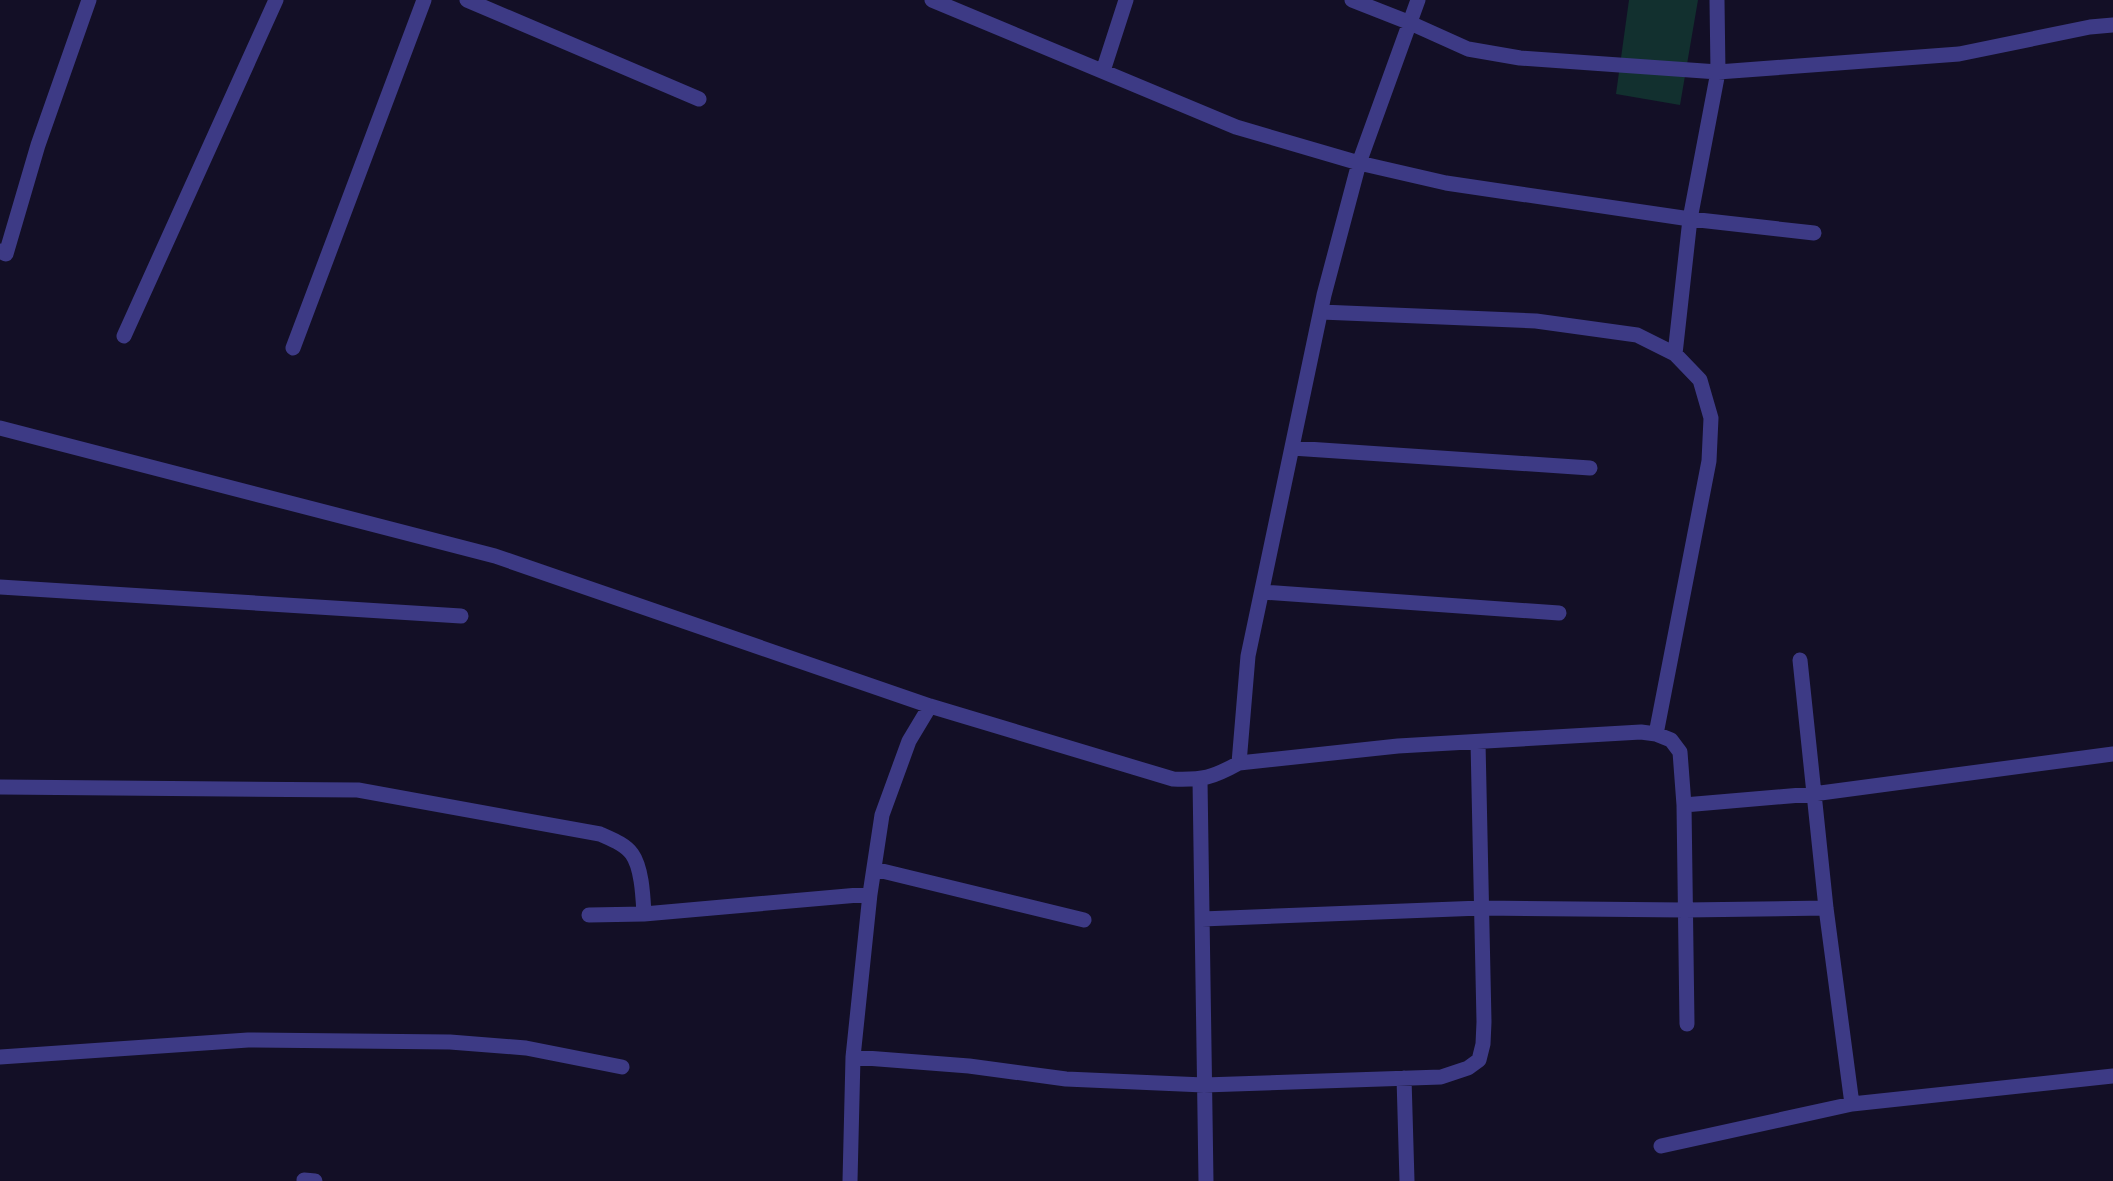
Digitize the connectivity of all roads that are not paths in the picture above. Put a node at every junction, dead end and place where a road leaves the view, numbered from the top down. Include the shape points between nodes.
1 (89, 0) edge
2 (276, 0) edge
3 (424, 0) edge
4 (467, 0) edge
5 (932, 0) edge
6 (1126, 0) edge
7 (1352, 0) edge
8 (1418, 0) edge
9 (1717, 0) edge
10 (1408, 22) junction
11 (2113, 25) edge
12 (1103, 71) junction
13 (1718, 72) junction
14 (699, 99) dead end
15 (1359, 163) junction
16 (1690, 219) junction
17 (1814, 233) dead end
18 (0, 251) edge
19 (1321, 312) junction
20 (124, 336) dead end
21 (293, 348) dead end
22 (1675, 354) junction
23 (0, 428) edge
24 (1292, 448) junction
25 (1590, 468) dead end
26 (0, 587) edge
27 (1262, 592) junction
28 (1558, 613) dead end
29 (461, 616) dead end
30 (1800, 660) dead end
31 (930, 706) junction
32 (1656, 734) junction
33 (1478, 742) junction
34 (2113, 754) edge
35 (1239, 763) junction
36 (1200, 780) junction
37 (0, 787) edge
38 (1813, 794) junction
39 (1684, 805) junction
40 (873, 869) junction
41 (870, 894) junction
42 (1481, 908) junction
43 (1826, 908) junction
44 (1685, 910) junction
45 (644, 914) junction
46 (589, 915) dead end
47 (1202, 918) junction
48 (1084, 920) dead end
49 (1687, 1024) dead end
50 (0, 1057) edge
51 (853, 1057) junction
52 (622, 1067) dead end
53 (2113, 1076) edge
54 (1404, 1078) junction
55 (1204, 1085) junction
56 (1852, 1104) junction
57 (1661, 1146) dead end
58 (850, 1181) edge
59 (1206, 1181) edge
60 (1407, 1181) edge

1 - 18 street via 38,145 6,254
2 - 20 street
3 - 21 street
4 - 14 street
5 - 12 street
6 - 12 street
7 - 10 street
8 - 10 street
9 - 13 street
10 - 13 street via 1468,49 1520,58
10 - 15 street
11 - 13 street via 1959,54
12 - 15 street via 1236,127
13 - 16 street
15 - 16 street via 1446,183
15 - 19 street
16 - 17 street
16 - 22 street
19 - 22 street via 1536,321 1636,334
19 - 24 street
22 - 32 street via 1700,381 1711,418 1710,450
23 - 31 street via 495,556
24 - 25 street
24 - 27 street
26 - 29 street
27 - 28 street
27 - 35 street via 1248,656
30 - 38 street
31 - 36 street via 1173,779
31 - 40 street via 909,741 882,814
32 - 33 street
32 - 39 street via 1671,740 1680,752
33 - 35 street via 1398,746
33 - 42 street
34 - 38 street
35 - 36 street
36 - 47 street
37 - 45 street via 358,790 600,834 633,854
38 - 39 street
38 - 43 street
39 - 44 street
40 - 41 street
40 - 48 street
41 - 45 street
41 - 51 street
42 - 44 street
42 - 47 street
42 - 54 street via 1484,1023 1479,1060 1441,1077
43 - 44 street
43 - 56 street
44 - 49 street
45 - 46 street
47 - 55 street
50 - 52 street via 248,1040 450,1042 526,1048
51 - 55 street via 1066,1079
51 - 58 street
53 - 56 street
54 - 55 street
54 - 60 street
55 - 59 street
56 - 57 street

